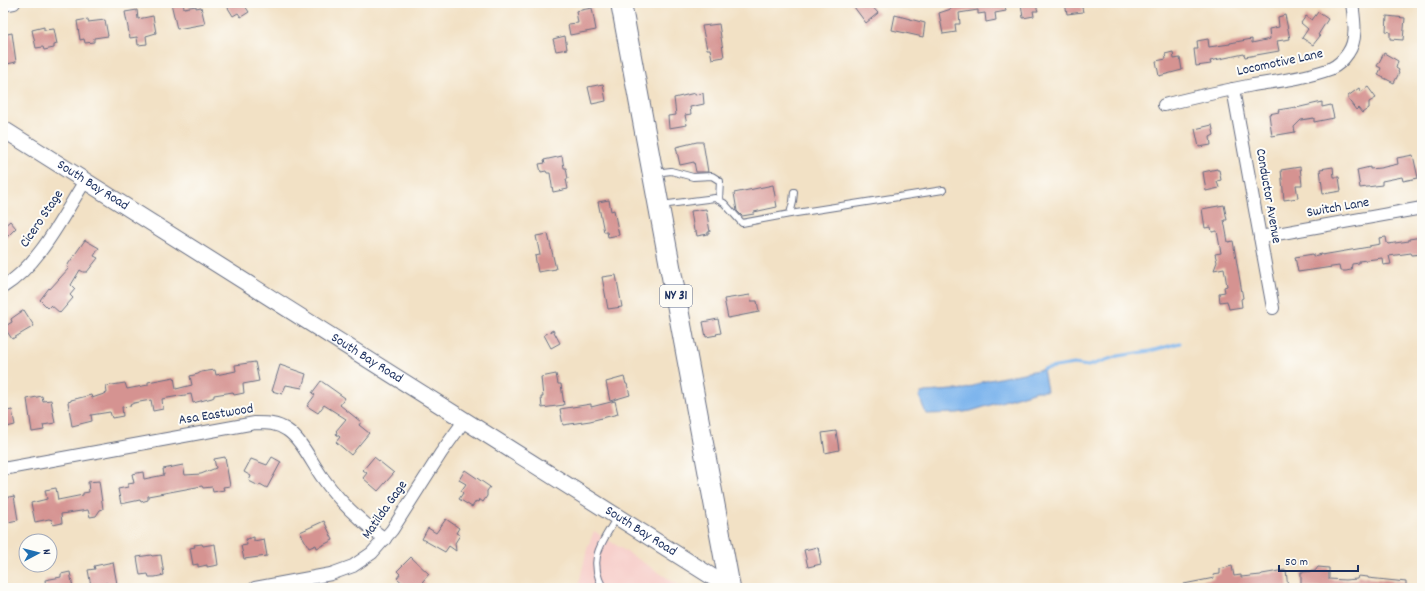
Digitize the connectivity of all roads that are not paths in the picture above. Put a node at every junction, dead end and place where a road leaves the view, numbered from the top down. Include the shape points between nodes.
1 (14, 3) edge
2 (621, 3) edge
3 (1352, 3) edge
4 (3, 5) edge
5 (1233, 89) junction
6 (1164, 105) dead end
7 (3, 129) edge
8 (653, 173) junction
9 (85, 181) junction
10 (943, 190) dead end
11 (794, 192) dead end
12 (719, 200) junction
13 (659, 206) junction
14 (1422, 208) edge
15 (790, 214) junction
16 (1260, 237) junction
17 (3, 287) edge
18 (1273, 308) dead end
19 (464, 421) junction
20 (3, 469) edge
21 (617, 517) junction
22 (385, 539) junction
23 (255, 588) edge
24 (603, 588) edge
25 (730, 588) edge

1 - 4 street
2 - 8 main road, NY 31
3 - 5 street, Locomotive Lane via 1355,30 1353,44 1349,53 1332,68 1306,76
5 - 6 street, Locomotive Lane
5 - 16 street, Conductor Avenue
7 - 9 street, South Bay Road
8 - 12 lane via 671,172 692,177 712,176 720,181
8 - 13 main road, NY 31
9 - 17 street, Cicero Stage via 27,269
9 - 19 street, South Bay Road
10 - 15 lane
11 - 15 lane
12 - 13 lane via 692,200
12 - 15 lane via 742,223
13 - 25 main road, NY 31
14 - 16 street, Switch Lane
16 - 18 street, Conductor Avenue
19 - 21 street, South Bay Road
19 - 22 street, Matilda Gage
20 - 22 street, Asa Eastwood via 255,423 269,423 289,431 322,478 367,526
21 - 24 lane via 598,548 595,562 598,579
21 - 25 street, South Bay Road
22 - 23 street, Matilda Gage via 372,553 353,566 331,574

